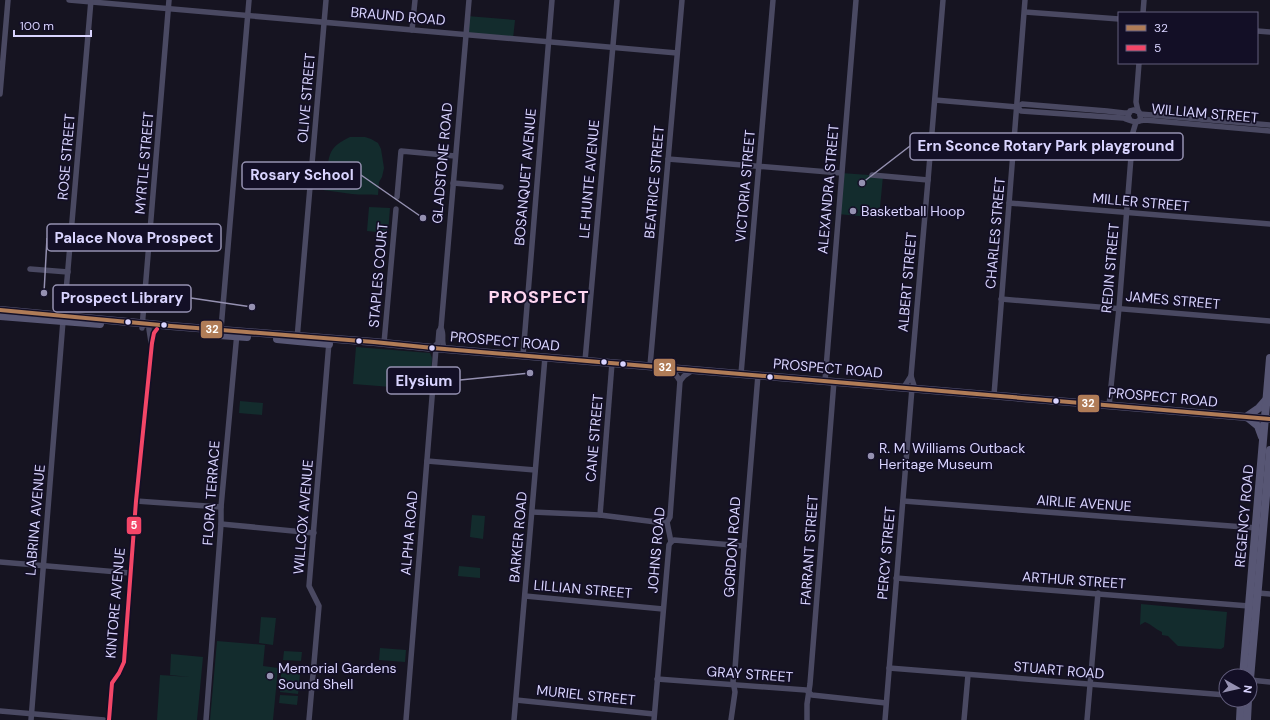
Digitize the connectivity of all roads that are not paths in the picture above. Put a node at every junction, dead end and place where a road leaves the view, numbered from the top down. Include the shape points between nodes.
1 (8, 0) edge
2 (69, 0) edge
3 (169, 0) edge
4 (249, 0) edge
5 (326, 0) edge
6 (415, 0) edge
7 (469, 0) edge
8 (552, 0) edge
9 (617, 0) edge
10 (682, 0) edge
11 (772, 0) edge
12 (856, 0) edge
13 (943, 0) edge
14 (1026, 0) edge
15 (1144, 0) edge
16 (91, 1) edge
17 (168, 8) junction
18 (1024, 12) junction
19 (1143, 12) edge
20 (247, 15) junction
21 (1118, 19) edge
22 (324, 22) junction
23 (412, 30) junction
24 (1258, 31) edge
25 (1270, 32) edge
26 (466, 34) junction
27 (548, 42) junction
28 (613, 47) junction
29 (677, 53) junction
30 (1139, 64) edge
31 (0, 94) edge
32 (935, 100) junction
33 (1017, 107) junction
34 (1135, 112) junction
35 (1134, 121) junction
36 (1270, 125) edge
37 (1270, 131) edge
38 (455, 156) junction
39 (668, 160) junction
40 (758, 167) junction
41 (841, 173) junction
42 (872, 175) dead end
43 (928, 180) junction
44 (453, 183) junction
45 (501, 187) dead end
46 (397, 197) dead end
47 (1009, 202) junction
48 (396, 209) dead end
49 (1127, 213) junction
50 (1270, 224) edge
51 (30, 269) dead end
52 (68, 272) junction
53 (1001, 299) junction
54 (1119, 308) junction
55 (0, 310) edge
56 (0, 316) edge
57 (64, 318) junction
58 (1270, 321) edge
59 (144, 327) junction
60 (441, 328) junction
61 (221, 329) junction
62 (158, 330) junction
63 (237, 333) junction
64 (297, 338) junction
65 (329, 341) junction
66 (152, 343) junction
67 (384, 343) junction
68 (434, 348) junction
69 (446, 349) junction
70 (522, 355) junction
71 (545, 357) junction
72 (1270, 358) edge
73 (585, 361) junction
74 (612, 363) junction
75 (650, 366) junction
76 (672, 369) junction
77 (693, 370) junction
78 (741, 374) junction
79 (758, 375) junction
80 (910, 376) junction
81 (680, 381) junction
82 (829, 381) junction
83 (910, 388) junction
84 (994, 395) junction
85 (1266, 400) junction
86 (1109, 406) junction
87 (1246, 417) junction
88 (1268, 418) edge
89 (1263, 440) junction
90 (1270, 450) edge
91 (427, 461) junction
92 (535, 470) junction
93 (903, 501) junction
94 (136, 502) junction
95 (1268, 506) edge
96 (221, 507) junction
97 (532, 512) junction
98 (600, 515) junction
99 (667, 522) junction
100 (221, 524) junction
101 (1260, 528) junction
102 (314, 533) junction
103 (671, 542) junction
104 (744, 546) junction
105 (0, 562) edge
106 (44, 566) junction
107 (130, 573) junction
108 (896, 578) junction
109 (1259, 580) junction
110 (1098, 593) junction
111 (1258, 594) junction
112 (1270, 594) edge
113 (525, 596) junction
114 (1249, 606) junction
115 (663, 609) junction
116 (889, 668) junction
117 (1244, 668) edge
118 (1251, 668) edge
119 (968, 675) junction
120 (657, 680) junction
121 (1258, 681) edge
122 (1270, 682) edge
123 (1090, 684) junction
124 (734, 685) junction
125 (809, 692) junction
126 (1218, 694) edge
127 (516, 700) junction
128 (886, 703) junction
129 (1241, 708) edge
130 (1248, 708) edge
131 (0, 711) edge
132 (31, 717) edge
133 (654, 717) edge
134 (72, 719) edge
135 (206, 719) edge
136 (104, 720) edge
137 (109, 720) edge
138 (309, 720) edge
139 (406, 720) edge
140 (514, 720) edge
141 (731, 720) edge
142 (807, 720) edge
143 (885, 720) edge
144 (964, 720) edge
145 (1087, 720) edge
146 (1240, 720) edge
147 (1247, 720) edge

1 - 31 street
2 - 16 street, BRAUND ROAD
3 - 17 street, MYRTLE STREET
4 - 20 street
5 - 22 street, OLIVE STREET
6 - 23 street
7 - 26 street, GLADSTONE ROAD
8 - 27 street, BOSANQUET AVENUE
9 - 28 street, LE HUNTE AVENUE
10 - 29 street, BEATRICE STREET
11 - 40 street, VICTORIA STREET
12 - 41 street, ALEXANDRA STREET
13 - 32 street, ALBERT STREET
14 - 18 street, CHARLES STREET
15 - 19 street
16 - 17 street, BRAUND ROAD
16 - 52 street, ROSE STREET
17 - 20 street, BRAUND ROAD
17 - 59 street, MYRTLE STREET
18 - 21 street
18 - 33 street, CHARLES STREET
20 - 22 street, BRAUND ROAD
20 - 61 street
22 - 23 street, BRAUND ROAD
22 - 64 street, OLIVE STREET
23 - 26 street, BRAUND ROAD
24 - 25 street
26 - 27 street, BRAUND ROAD
26 - 38 street, GLADSTONE ROAD
27 - 28 street, BRAUND ROAD
27 - 70 street, BOSANQUET AVENUE
28 - 29 street, BRAUND ROAD
28 - 73 street, LE HUNTE AVENUE
29 - 39 street, BEATRICE STREET
30 - 34 street
32 - 33 street, WILLIAM STREET
32 - 43 street, ALBERT STREET
33 - 34 street, WILLIAM STREET via 1022,104
33 - 35 street, WILLIAM STREET via 1021,111 1124,118
33 - 47 street, CHARLES STREET
34 - 35 street, REDIN STREET via 1140,117
34 - 35 street via 1128,116
34 - 36 street, WILLIAM STREET
35 - 37 street, WILLIAM STREET
35 - 49 street, REDIN STREET
38 - 44 street, GLADSTONE ROAD
38 - 46 street via 401,151
39 - 40 street
39 - 75 street, BEATRICE STREET
40 - 41 street
40 - 78 street, VICTORIA STREET
41 - 82 street, ALEXANDRA STREET
42 - 43 street
43 - 80 street, ALBERT STREET
44 - 45 street
44 - 60 street, GLADSTONE ROAD
47 - 49 street, MILLER STREET
47 - 53 street, CHARLES STREET
48 - 67 street, STAPLES COURT
49 - 50 street, MILLER STREET
49 - 54 street, REDIN STREET
51 - 52 street
52 - 57 street, ROSE STREET
53 - 54 street, JAMES STREET
53 - 84 street, CHARLES STREET
54 - 58 street, JAMES STREET
54 - 86 street, REDIN STREET
55 - 57 main road, PROSPECT ROAD
56 - 57 main road, PROSPECT ROAD
57 - 59 main road, PROSPECT ROAD
57 - 106 street, LABRINA AVENUE
59 - 61 main road, PROSPECT ROAD
59 - 62 main road, PROSPECT ROAD
59 - 66 street, KINTORE AVENUE
60 - 68 street, GLADSTONE ROAD via 438,343
60 - 69 street, GLADSTONE ROAD via 442,344
61 - 63 main road, PROSPECT ROAD
62 - 63 main road, PROSPECT ROAD
62 - 66 street, KINTORE AVENUE via 154,333
63 - 64 main road, PROSPECT ROAD
63 - 96 street, FLORA TERRACE
64 - 65 main road, PROSPECT ROAD
65 - 67 main road, PROSPECT ROAD via 363,345
65 - 102 street, WILLCOX AVENUE
66 - 94 street, KINTORE AVENUE
67 - 68 main road, PROSPECT ROAD
68 - 69 main road, PROSPECT ROAD
68 - 91 street, ALPHA ROAD
69 - 70 main road, PROSPECT ROAD
70 - 71 main road, PROSPECT ROAD
71 - 73 main road, PROSPECT ROAD
71 - 92 street, BARKER ROAD
72 - 85 main road, REGENCY ROAD
73 - 74 main road, PROSPECT ROAD
74 - 75 main road, PROSPECT ROAD
74 - 98 street, CANE STREET
75 - 76 main road, PROSPECT ROAD
76 - 77 main road, PROSPECT ROAD
76 - 81 street
77 - 78 main road, PROSPECT ROAD
77 - 81 street
78 - 79 main road, PROSPECT ROAD
79 - 82 main road, PROSPECT ROAD
79 - 104 street, GORDON ROAD
80 - 83 street, ALBERT STREET
80 - 83 street, ALBERT STREET
81 - 99 street, JOHNS ROAD via 670,517
82 - 83 main road, PROSPECT ROAD
82 - 125 street, FARRANT STREET
83 - 84 main road, PROSPECT ROAD
83 - 93 street, PERCY STREET
84 - 86 main road, PROSPECT ROAD
85 - 87 main road
85 - 88 main road, REGENCY ROAD
86 - 87 main road, PROSPECT ROAD
87 - 88 main road, PROSPECT ROAD
87 - 89 main road via 1258,426
88 - 89 main road, REGENCY ROAD
89 - 101 main road, REGENCY ROAD
90 - 95 main road, REGENCY ROAD
91 - 92 street
91 - 139 street, ALPHA ROAD
92 - 97 street, BARKER ROAD
93 - 101 street, AIRLIE AVENUE
93 - 108 street, PERCY STREET
94 - 96 street
94 - 107 street, KINTORE AVENUE
95 - 101 main road, REGENCY ROAD
96 - 100 street, FLORA TERRACE
97 - 98 street
97 - 113 street, BARKER ROAD
98 - 99 street
99 - 103 street, JOHNS ROAD
100 - 102 street
100 - 135 street, FLORA TERRACE
101 - 109 main road, REGENCY ROAD
101 - 114 main road, REGENCY ROAD
102 - 138 street, WILLCOX AVENUE via 309,586 319,606
103 - 104 street via 674,540
103 - 115 street, JOHNS ROAD
104 - 124 street, GORDON ROAD
105 - 106 street
106 - 107 street
106 - 132 street, LABRINA AVENUE
107 - 137 street, KINTORE AVENUE via 124,662 112,683
108 - 110 street, ARTHUR STREET
108 - 116 street, PERCY STREET
109 - 111 main road, REGENCY ROAD
109 - 114 main road
110 - 114 street, ARTHUR STREET
110 - 123 street
111 - 112 street
111 - 118 main road, REGENCY ROAD
113 - 115 street, LILLIAN STREET
113 - 127 street, BARKER ROAD
114 - 117 main road, REGENCY ROAD
115 - 120 street, JOHNS ROAD
116 - 119 street, STUART ROAD
116 - 128 street, PERCY STREET
119 - 123 street, STUART ROAD
119 - 144 street
120 - 124 street, GRAY STREET
120 - 133 street, JOHNS ROAD
121 - 122 street
123 - 126 street, STUART ROAD
123 - 145 street
124 - 125 street, GRAY STREET
124 - 141 street, GORDON ROAD
125 - 128 street, GRAY STREET via 812,695
125 - 142 street, FARRANT STREET
127 - 133 street, MURIEL STREET
127 - 140 street, BARKER ROAD
128 - 143 street, PERCY STREET
129 - 146 main road
130 - 147 main road
131 - 132 street
132 - 134 street
134 - 136 street

